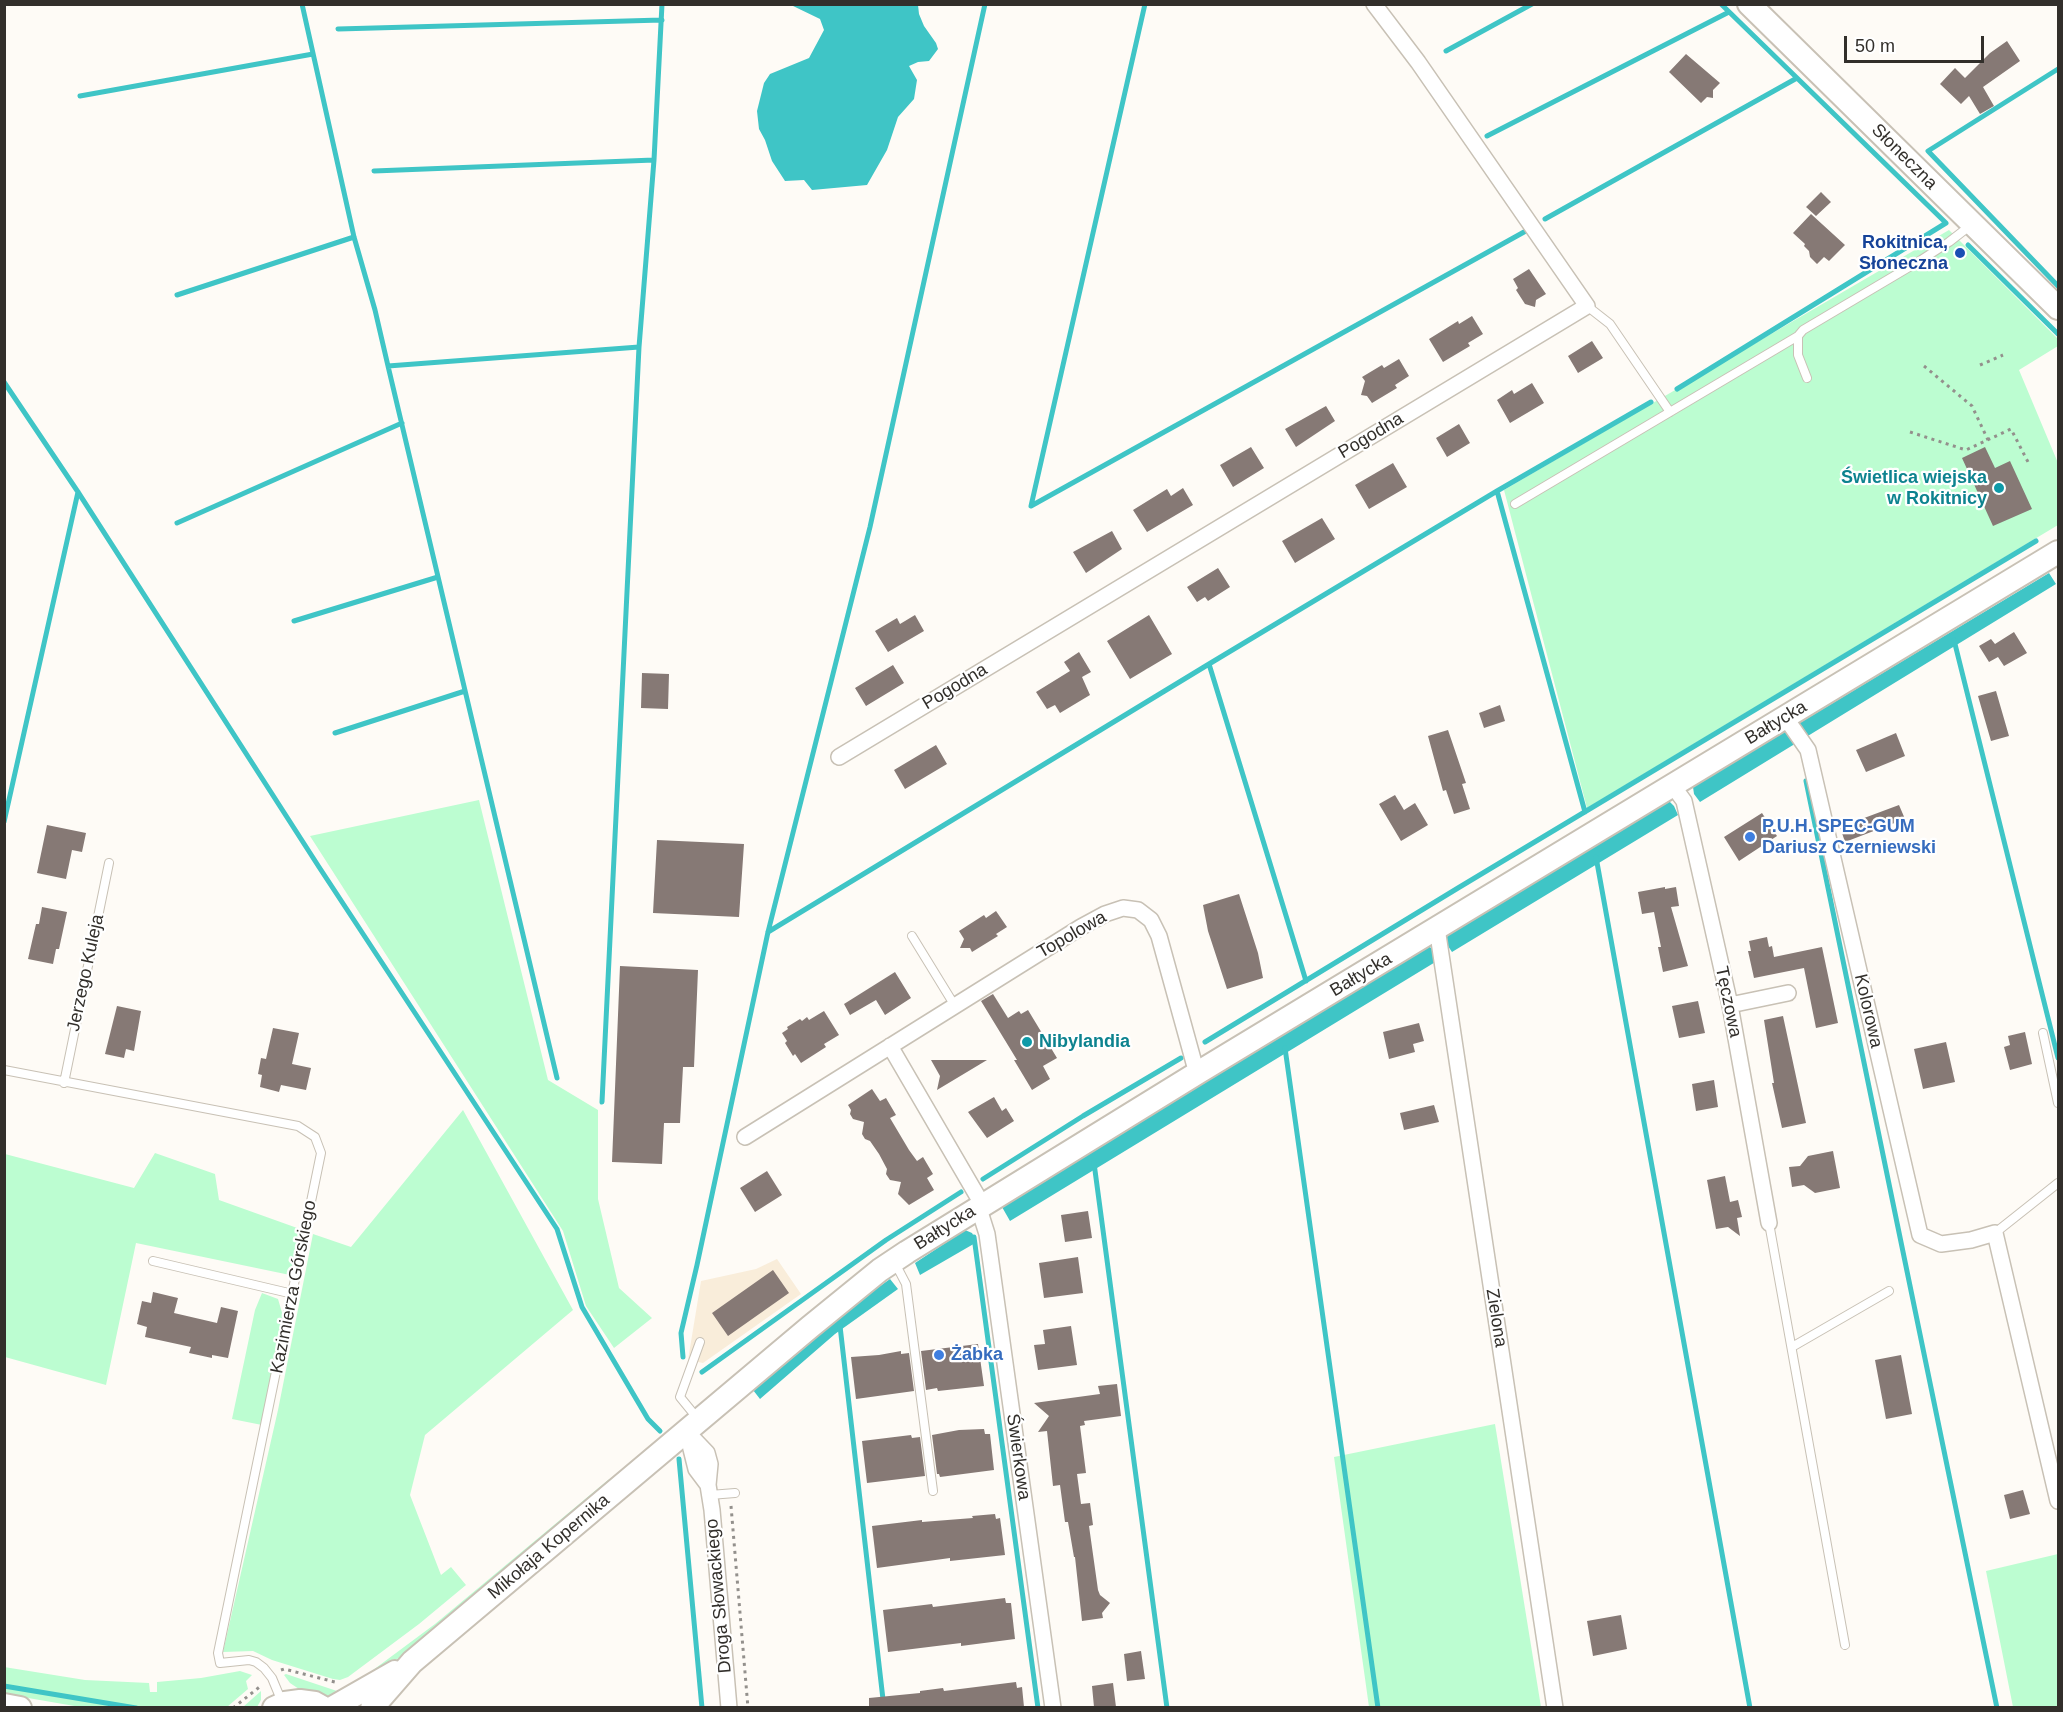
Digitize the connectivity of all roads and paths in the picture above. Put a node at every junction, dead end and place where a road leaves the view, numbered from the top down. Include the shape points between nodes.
1 (1374, 4) edge
2 (1749, 4) edge
3 (1972, 224) junction
4 (1587, 306) junction
5 (2058, 308) edge
6 (1798, 336) junction
7 (2003, 355) dead end
8 (1980, 365) dead end
9 (1924, 366) dead end
10 (1807, 378) dead end
11 (1671, 412) junction
12 (1910, 432) dead end
13 (1988, 440) junction
14 (2028, 462) dead end
15 (1515, 504) dead end
16 (2057, 556) edge
17 (1788, 722) junction
18 (838, 758) dead end
19 (1673, 786) junction
20 (109, 863) dead end
21 (1437, 928) junction
22 (912, 936) dead end
23 (1788, 993) dead end
24 (1730, 1005) junction
25 (955, 1006) junction
26 (2043, 1033) dead end
27 (890, 1046) junction
28 (4, 1070) edge
29 (1199, 1072) junction
30 (64, 1083) junction
31 (2058, 1103) edge
32 (745, 1137) dead end
33 (2058, 1183) edge
34 (980, 1206) junction
35 (1769, 1223) joint
36 (1995, 1233) junction
37 (153, 1261) dead end
38 (894, 1261) junction
39 (1889, 1291) dead end
40 (293, 1294) junction
41 (700, 1342) dead end
42 (1792, 1347) junction
43 (693, 1426) junction
44 (709, 1490) junction
45 (933, 1491) dead end
46 (732, 1494) joint
47 (2058, 1501) edge
48 (1845, 1645) dead end
49 (412, 1662) junction
50 (4, 1705) edge
51 (279, 1706) edge
52 (20, 1707) edge
53 (324, 1707) edge
54 (332, 1707) edge
55 (372, 1707) edge
56 (729, 1707) edge
57 (748, 1707) edge
58 (1053, 1707) edge
59 (1555, 1707) edge

1 - 4 street
2 - 3 main road, Słoneczna
3 - 5 main road, Słoneczna
3 - 6 lane
4 - 11 lane via 1610,324
4 - 18 street, Pogodna
6 - 10 lane via 1798,355
6 - 11 lane
7 - 8 path
9 - 13 path via 1972,406
11 - 15 lane
12 - 13 path via 1966,450
13 - 14 path via 2011,429
16 - 17 main road, Bałtycka
17 - 19 main road, Bałtycka
17 - 36 street, Kolorowa via 1808,750 1920,1235 1941,1244
19 - 21 main road, Bałtycka
19 - 24 street, Tęczowa via 1684,801
20 - 30 lane, Jerzego Kuleja
21 - 29 main road, Bałtycka
21 - 59 street, Zielona
22 - 25 lane
23 - 24 street
24 - 35 street, Tęczowa
25 - 27 street, Topolowa
25 - 29 street, Topolowa via 1105,914 1123,908 1138,910 1151,920 1159,936
26 - 31 lane
27 - 32 street, Topolowa
27 - 34 street
28 - 30 lane, Kazimierza Górskiego
29 - 34 main road, Bałtycka
30 - 40 lane, Kazimierza Górskiego via 298,1126 315,1137 321,1153
33 - 36 lane, Kolorowa
34 - 38 main road, Bałtycka
34 - 58 street, Świerkowa
35 - 42 lane
36 - 47 street
37 - 40 lane
38 - 43 main road, Bałtycka
38 - 45 lane via 906,1284
39 - 42 lane
40 - 51 lane, Kazimierza Górskiego via 218,1653 220,1663 249,1660 264,1668 277,1688
41 - 43 lane via 680,1397
42 - 48 lane
43 - 44 street, Droga Słowackiego via 696,1469
43 - 49 main road, Mikołaja Kopernika
44 - 46 lane
44 - 56 street, Droga Słowackiego
46 - 57 path
49 - 54 main road, Mikołaja Kopernika
49 - 55 main road, Mikołaja Kopernika
50 - 52 main road
51 - 53 main road via 300,1701

